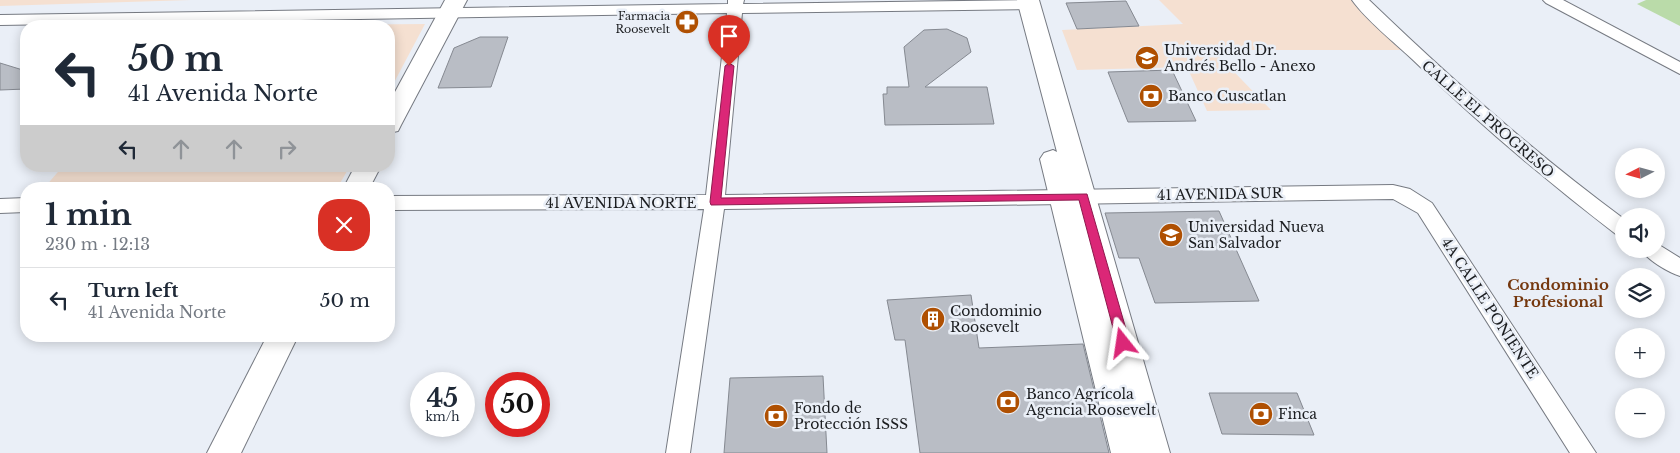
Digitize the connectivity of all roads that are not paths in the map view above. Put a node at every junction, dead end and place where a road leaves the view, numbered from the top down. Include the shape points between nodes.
1 (1360, 0) edge
2 (1551, 0) edge
3 (1021, 2) edge
4 (736, 4) edge
5 (453, 6) edge
6 (0, 20) edge
7 (1680, 69) edge
8 (395, 114) edge
9 (1376, 191) joint
10 (1073, 197) junction
11 (715, 202) junction
12 (395, 204) edge
13 (0, 206) edge
14 (20, 206) edge
15 (1615, 223) edge
16 (1665, 258) edge
17 (1680, 268) edge
18 (279, 342) edge
19 (224, 453) edge
20 (678, 453) edge
21 (1128, 453) edge
22 (1153, 453) edge
23 (1584, 453) edge

1 - 15 street, CALLE EL PROGRESO via 1471,106
2 - 7 street
3 - 4 street
3 - 10 main road
4 - 5 street
4 - 11 street
5 - 6 street
5 - 8 main road
9 - 10 street, 41 AVENIDA SUR
9 - 23 street, 4A CALLE PONIENTE via 1402,194 1425,208
10 - 11 street, 41 AVENIDA NORTE
10 - 21 main road
10 - 22 main road
11 - 12 street, 41 AVENIDA NORTE
11 - 20 street
13 - 14 street
16 - 17 street
18 - 19 main road

